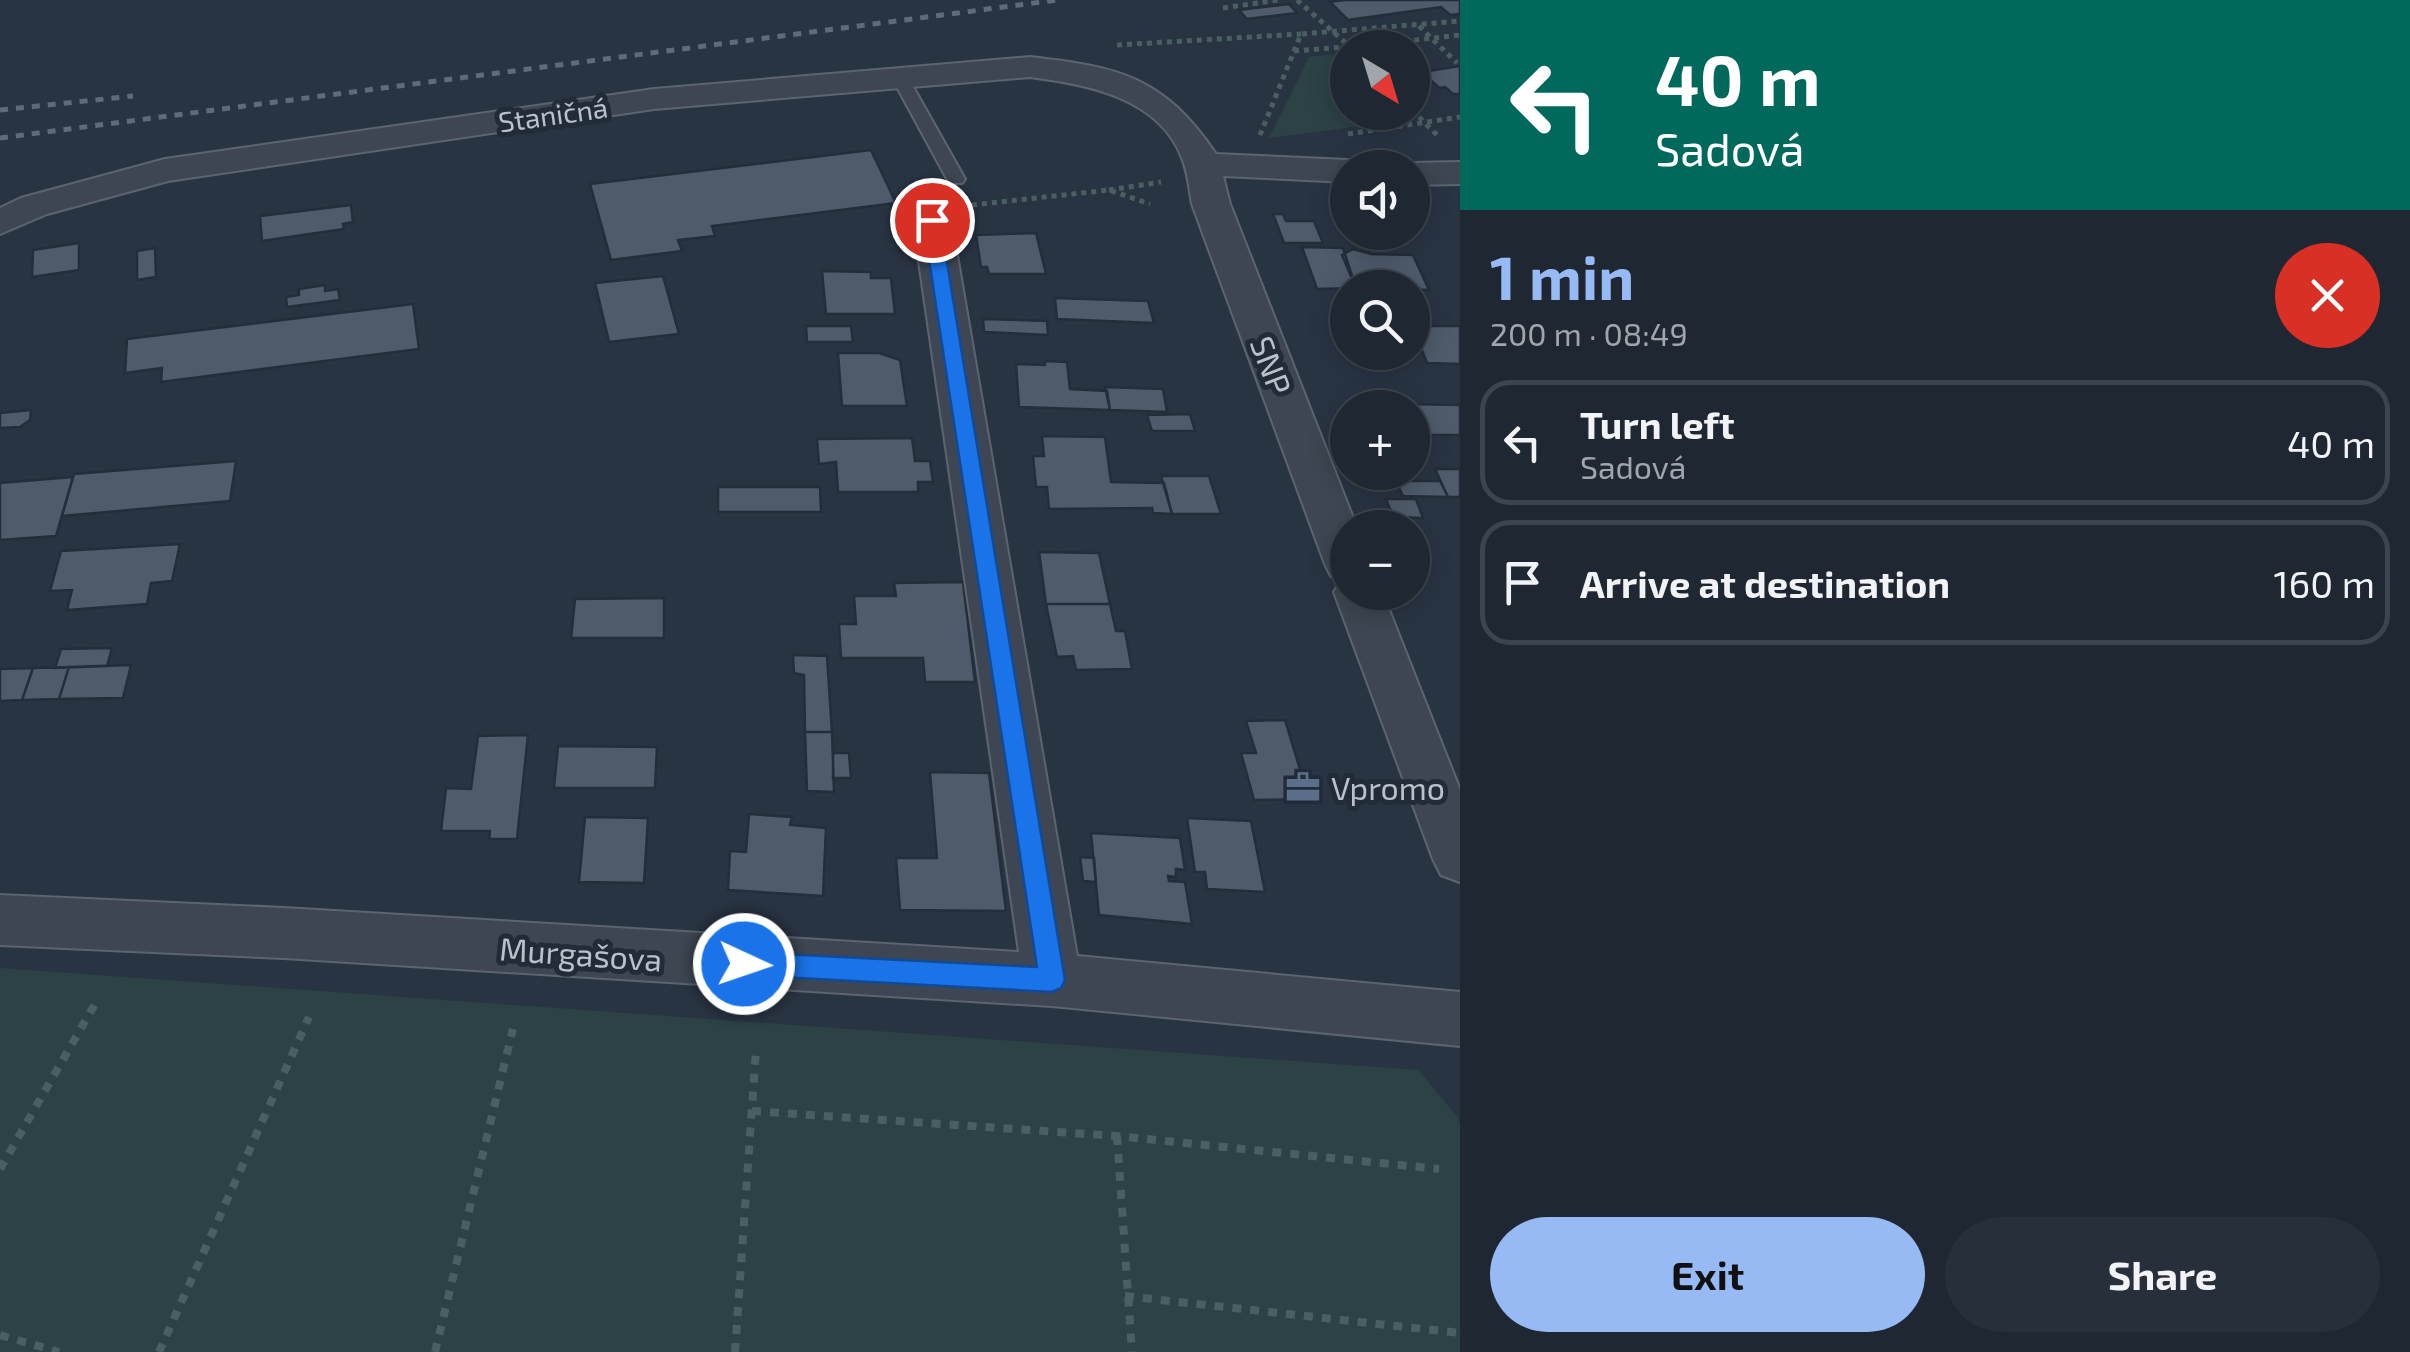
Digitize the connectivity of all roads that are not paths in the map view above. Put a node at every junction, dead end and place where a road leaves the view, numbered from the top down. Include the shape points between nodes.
1 (899, 76) junction
2 (1204, 164) junction
3 (1330, 171) edge
4 (1438, 174) edge
5 (956, 179) dead end
6 (17, 208) edge
7 (1460, 212) edge
8 (932, 220) road end
9 (0, 224) edge
10 (1330, 517) edge
11 (1365, 610) edge
12 (1460, 859) edge
13 (0, 920) edge
14 (1052, 980) junction
15 (1460, 1018) edge

1 - 2 street, Staničná via 1030,67 1096,76 1144,97 1177,124
1 - 5 lane
1 - 6 street, Staničná via 654,99 184,167
2 - 3 street
2 - 10 street, SNP via 1211,204
4 - 7 street
6 - 9 street, Staničná
8 - 14 street
11 - 12 street
13 - 14 street, Murgašova
14 - 15 street, Murgašova

